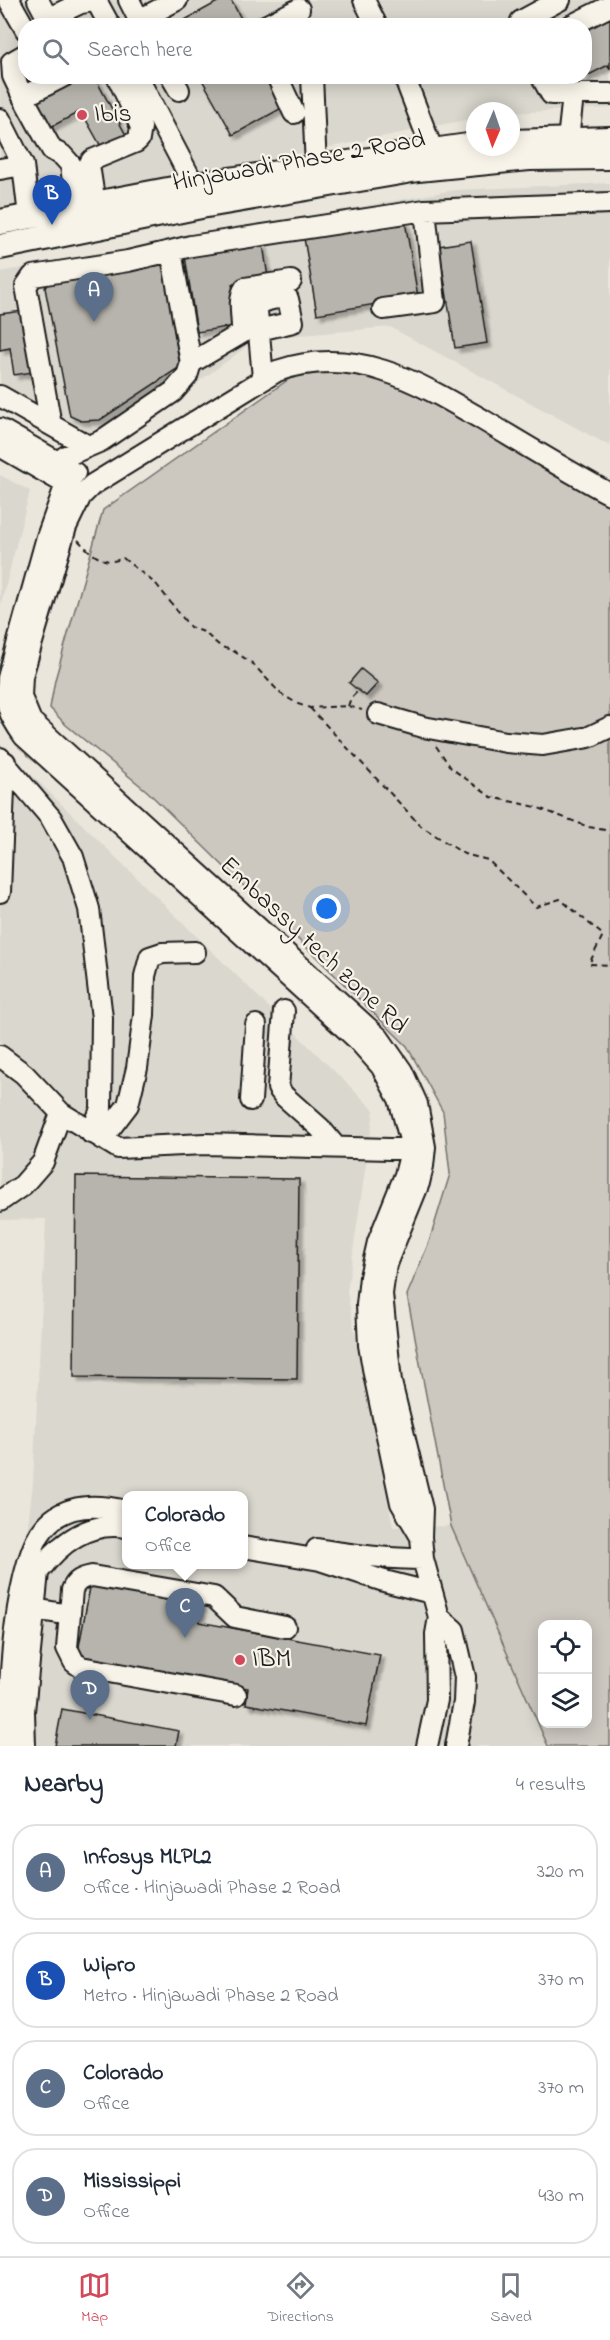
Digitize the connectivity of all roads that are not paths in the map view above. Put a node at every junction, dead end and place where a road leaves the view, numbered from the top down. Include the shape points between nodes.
1 (9, 0) edge
2 (38, 0) edge
3 (129, 0) edge
4 (177, 0) edge
5 (364, 0) edge
6 (560, 0) edge
7 (610, 6) edge
8 (298, 12) edge
9 (19, 18) edge
10 (106, 18) edge
11 (138, 18) edge
12 (149, 18) edge
13 (284, 18) edge
14 (373, 18) edge
15 (527, 18) edge
16 (586, 18) edge
17 (18, 59) edge
18 (48, 84) edge
19 (121, 84) edge
20 (141, 84) edge
21 (281, 84) edge
22 (312, 84) edge
23 (412, 84) edge
24 (545, 84) edge
25 (610, 94) edge
26 (573, 95) junction
27 (23, 97) junction
28 (294, 113) dead end
29 (0, 119) edge
30 (610, 139) edge
31 (568, 140) junction
32 (520, 142) edge
33 (466, 146) edge
34 (432, 149) junction
35 (610, 157) edge
36 (22, 165) junction
37 (316, 168) junction
38 (0, 169) edge
39 (194, 185) junction
40 (610, 202) edge
41 (86, 206) junction
42 (425, 210) junction
43 (29, 216) junction
44 (0, 222) edge
45 (0, 247) edge
46 (171, 251) junction
47 (291, 281) dead end
48 (383, 309) dead end
49 (259, 330) dead end
50 (191, 363) junction
51 (263, 378) junction
52 (0, 396) edge
53 (51, 425) junction
54 (0, 429) edge
55 (0, 446) edge
56 (88, 446) junction
57 (58, 462) junction
58 (79, 484) junction
59 (610, 494) edge
60 (378, 714) road end
61 (610, 727) edge
62 (3, 760) edge
63 (0, 892) edge
64 (195, 952) dead end
65 (284, 1011) dead end
66 (256, 1025) dead end
67 (0, 1056) edge
68 (251, 1100) dead end
69 (61, 1113) junction
70 (97, 1136) junction
71 (335, 1146) junction
72 (418, 1147) junction
73 (0, 1201) edge
74 (122, 1509) edge
75 (122, 1526) edge
76 (248, 1535) edge
77 (248, 1548) edge
78 (422, 1548) junction
79 (432, 1593) junction
80 (34, 1609) junction
81 (70, 1615) junction
82 (439, 1617) junction
83 (285, 1628) dead end
84 (236, 1695) dead end
85 (437, 1700) junction
86 (464, 1702) junction
87 (7, 1746) edge
88 (25, 1746) edge
89 (427, 1746) edge
90 (456, 1746) edge

1 - 9 street
2 - 10 street via 47,17 94,1
3 - 11 street
4 - 12 street
5 - 14 street
6 - 15 street
7 - 16 street
8 - 13 street
17 - 27 street via 11,68
18 - 27 street
19 - 41 street via 141,127 140,135 136,142 92,160
20 - 39 street
21 - 28 street
22 - 37 street
23 - 34 street
24 - 26 street via 551,94
25 - 26 street
26 - 31 street
27 - 41 street via 52,150 71,165
29 - 36 street
30 - 31 main road
31 - 32 main road
33 - 34 main road, Hinjawadi Phase 2 Road
34 - 37 main road, Hinjawadi Phase 2 Road
35 - 45 main road, Hinjawadi Phase 2 Road via 530,158 418,169 201,206
36 - 38 street
36 - 43 street
37 - 39 main road, Hinjawadi Phase 2 Road
39 - 41 main road, Hinjawadi Phase 2 Road
40 - 42 street
41 - 43 main road, Hinjawadi Phase 2 Road
42 - 46 street
42 - 48 street via 435,302
43 - 44 main road, Hinjawadi Phase 2 Road
46 - 50 street
46 - 53 street via 33,276 26,286
47 - 50 street via 245,288 242,333
49 - 51 street
50 - 56 street via 187,376 173,392
51 - 58 street
51 - 59 street via 295,365 317,362 386,371 426,387
52 - 53 street
53 - 56 street
54 - 57 street
55 - 58 street
56 - 57 street
57 - 58 street
58 - 72 street, Embassy tech zone Rd via 22,676 21,697 31,721 379,1038 402,1071 417,1104
58 - 72 street via 47,537 8,678 7,708 12,719 24,736 371,1054 399,1099
60 - 61 street via 423,727 543,745 589,737
62 - 63 street
62 - 70 street via 51,818 73,857 89,909 102,1018
64 - 70 street via 150,957 137,1068 128,1104
65 - 71 street via 278,1088
66 - 68 street
67 - 69 street via 24,1074
69 - 70 street
69 - 73 street via 43,1162 23,1185
70 - 71 street via 118,1148 205,1144
71 - 72 street
72 - 78 street, Embassy tech zone Rd via 419,1183 386,1264 382,1287 393,1430 422,1509
74 - 87 street via 97,1505 78,1508 53,1520 35,1543 21,1593
75 - 80 street via 88,1530 51,1554 38,1572
76 - 78 street via 392,1559
77 - 79 street via 320,1560
78 - 79 street, Embassy tech zone Rd
79 - 82 street, Embassy tech zone Rd
80 - 81 street
80 - 88 street via 24,1711
81 - 83 street via 75,1583 92,1576 214,1597 236,1617
81 - 84 street via 67,1648 81,1667
82 - 85 street
82 - 86 street via 454,1630 465,1677
85 - 86 street
85 - 89 street
86 - 90 street

